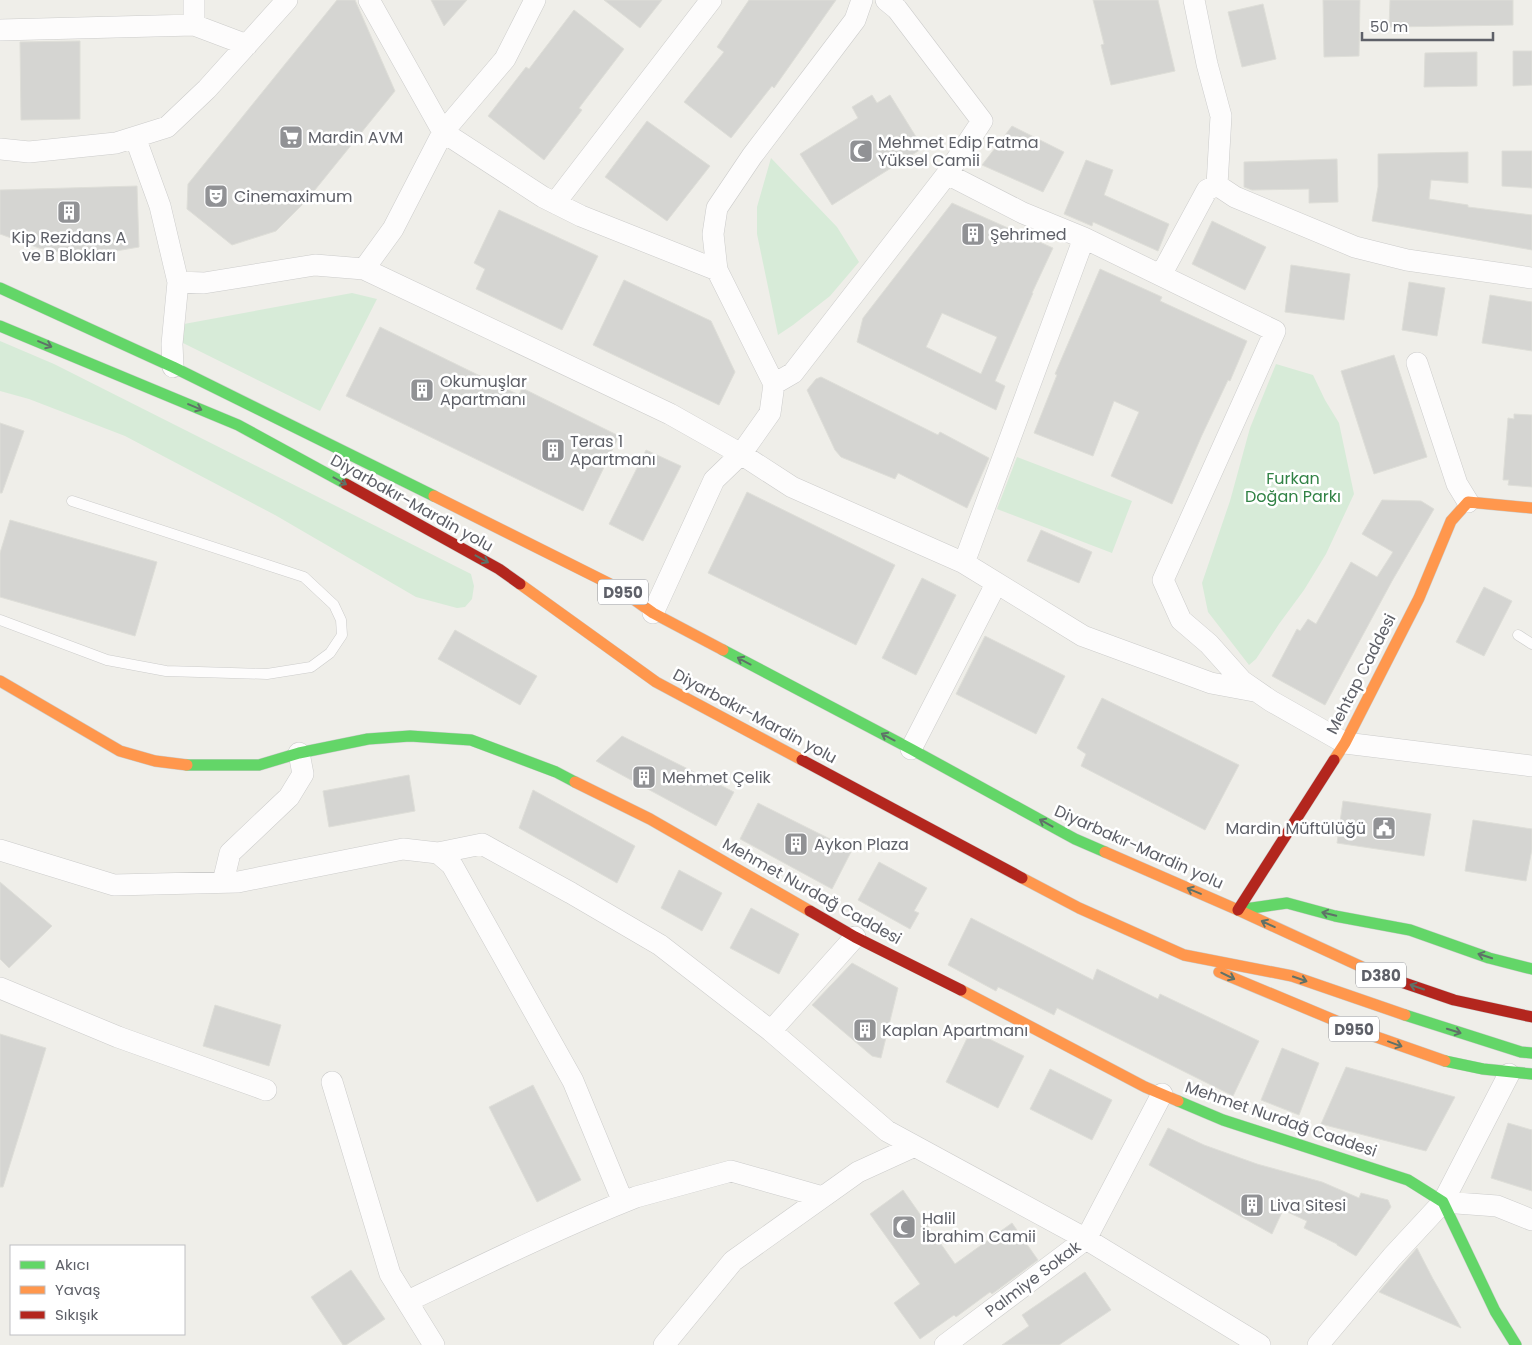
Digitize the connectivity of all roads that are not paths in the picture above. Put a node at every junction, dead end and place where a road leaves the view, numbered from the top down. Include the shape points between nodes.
1 (194, 0) edge
2 (287, 0) edge
3 (369, 0) edge
4 (535, 0) edge
5 (711, 0) edge
6 (862, 0) edge
7 (886, 0) edge
8 (1194, 0) edge
9 (194, 25) junction
10 (0, 30) edge
11 (247, 44) junction
12 (443, 132) junction
13 (135, 137) junction
14 (0, 149) edge
15 (946, 174) junction
16 (1217, 185) junction
17 (554, 203) junction
18 (1084, 238) junction
19 (364, 269) junction
20 (718, 270) junction
21 (1161, 275) junction
22 (1532, 278) edge
23 (178, 282) junction
24 (0, 288) edge
25 (0, 326) edge
26 (1417, 364) dead end
27 (173, 367) junction
28 (774, 384) junction
29 (741, 454) junction
30 (72, 501) dead end
31 (1468, 502) junction
32 (1532, 508) edge
33 (964, 564) junction
34 (996, 584) junction
35 (652, 613) junction
36 (0, 620) edge
37 (1518, 635) dead end
38 (1532, 644) edge
39 (0, 681) edge
40 (1258, 692) junction
41 (1344, 743) junction
42 (911, 749) junction
43 (300, 753) junction
44 (1532, 766) edge
45 (0, 850) edge
46 (438, 853) junction
47 (223, 882) junction
48 (1238, 910) junction
49 (855, 937) junction
50 (1184, 955) junction
51 (1532, 969) edge
52 (0, 988) edge
53 (1532, 1017) edge
54 (771, 1031) junction
55 (1532, 1053) edge
56 (1509, 1074) junction
57 (1532, 1074) edge
58 (332, 1082) dead end
59 (266, 1090) dead end
60 (1162, 1094) junction
61 (915, 1146) junction
62 (824, 1197) junction
63 (623, 1202) junction
64 (1443, 1202) junction
65 (1532, 1220) edge
66 (1086, 1239) junction
67 (408, 1301) junction
68 (434, 1345) edge
69 (664, 1345) edge
70 (945, 1345) edge
71 (1260, 1345) edge
72 (1318, 1345) edge
73 (1516, 1345) edge

1 - 9 street
2 - 11 street
3 - 12 street
4 - 12 street via 505,59
5 - 17 street
6 - 20 street via 854,20 717,208 713,234
7 - 15 street via 897,9 982,121
8 - 16 street via 1221,116
9 - 10 street
9 - 11 street
11 - 13 street via 207,89 166,126
12 - 17 street
12 - 19 street via 392,229
13 - 14 street via 116,143 29,152
13 - 23 street via 160,206
15 - 18 street via 1023,213
15 - 28 street via 793,373
16 - 21 street via 1207,190
16 - 22 street via 1235,197 1355,247 1407,260
17 - 20 street
18 - 21 street
18 - 33 street
19 - 23 street via 315,265 204,283
19 - 29 street via 670,414
20 - 28 street
21 - 40 street via 1275,331 1163,580 1181,620 1209,644 1242,681
23 - 27 street
24 - 27 main road, Diyarbakır-Mardin yolu / D950
25 -> 50 main road, Diyarbakır-Mardin yolu / D950 via 238,425 499,569 656,682 1079,908
26 - 31 street via 1457,484
27 - 35 main road, Diyarbakır-Mardin yolu / D950 via 618,588
28 - 29 street via 770,413
29 - 33 street via 792,487
29 - 35 street via 714,480
30 - 36 lane via 304,577 334,605 342,635 330,653 311,667 267,674 166,671 108,660
31 - 32 main road
31 - 41 main road, Mehtap Caddesi via 1451,521 1418,598
33 - 34 street
34 - 40 street via 1083,636 1211,683
34 - 42 street
42 -> 35 main road, Diyarbakır-Mardin yolu / D950
37 - 38 lane
39 - 43 main road, Mehmet Nurdağ Caddesi via 120,751 155,761 194,766 259,765
40 - 41 street
41 - 44 street
41 - 48 main road, Mehtap Caddesi
48 -> 42 main road, Diyarbakır-Mardin yolu / D950 via 1075,839
43 - 47 street via 303,774 288,797 230,853
43 - 49 main road, Mehmet Nurdağ Caddesi via 410,736 471,740 556,772 650,820
45 - 47 street via 114,885
46 - 47 street via 403,849 238,882
46 - 54 street via 482,844 660,945
46 - 63 street via 452,865 573,1081
51 -> 48 main road via 1489,958 1410,930 1287,903
53 -> 48 main road, Diyarbakır-Mardin yolu / D380 via 1454,1000 1364,969
49 - 54 street
49 - 60 main road, Mehmet Nurdağ Caddesi
50 -> 55 main road, Diyarbakır-Mardin yolu / D380 via 1292,976 1446,1029
50 -> 56 main road, D950 via 1262,992 1436,1060
52 - 59 street via 118,1037
54 - 61 street via 887,1131
56 - 57 main road, D950
56 - 64 street
58 - 67 street via 390,1274
60 - 64 main road, Mehmet Nurdağ Caddesi via 1223,1120 1408,1180
60 - 66 street, Palmiye Sokak
61 - 62 street via 858,1172
61 - 66 street
62 - 63 street via 731,1171
62 - 69 street via 733,1261
63 - 67 street
64 - 65 street via 1498,1206
64 - 72 street via 1392,1256
64 - 73 main road via 1495,1311
66 - 70 street, Palmiye Sokak
66 - 71 street
67 - 68 street

